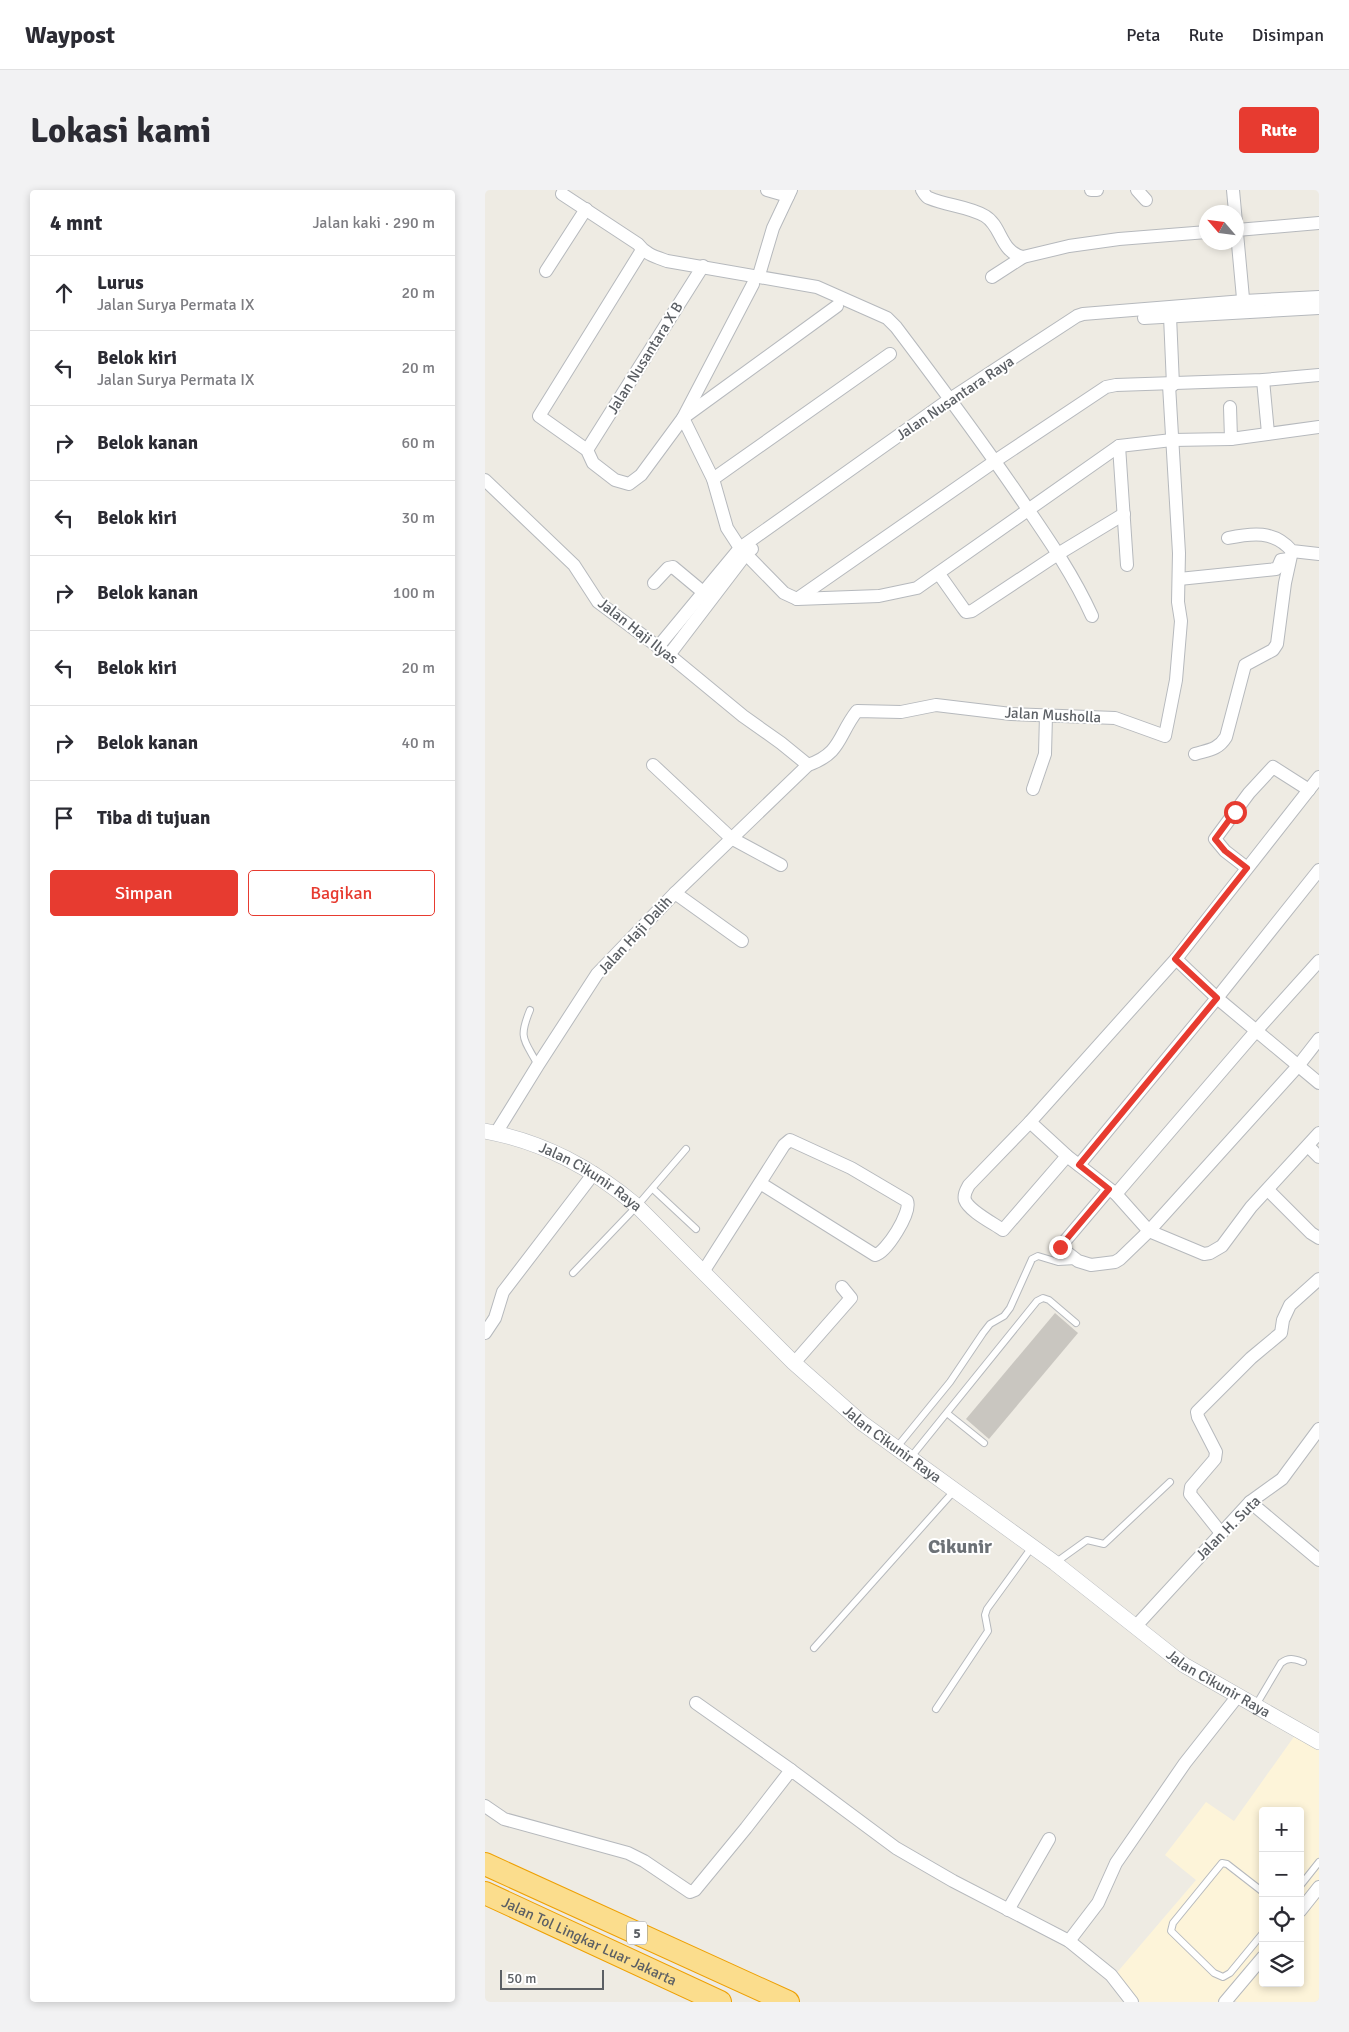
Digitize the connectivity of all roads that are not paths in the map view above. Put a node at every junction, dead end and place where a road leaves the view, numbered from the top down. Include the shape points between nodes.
1 (767, 190) edge
2 (922, 190) edge
3 (1091, 190) edge
4 (1097, 190) edge
5 (1137, 190) edge
6 (1233, 190) edge
7 (789, 193) edge
8 (562, 194) dead end
9 (1146, 200) dead end
10 (1234, 205) edge
11 (586, 209) junction
12 (1319, 223) edge
13 (1244, 229) edge
14 (1199, 233) edge
15 (642, 250) junction
16 (1239, 250) edge
17 (1023, 257) junction
18 (703, 266) junction
19 (546, 271) dead end
20 (992, 277) dead end
21 (756, 280) junction
22 (1318, 302) edge
23 (837, 306) dead end
24 (1244, 306) junction
25 (1170, 316) junction
26 (1042, 344) junction
27 (890, 354) dead end
28 (1319, 375) edge
29 (1263, 380) junction
30 (1171, 385) junction
31 (952, 402) junction
32 (1230, 407) dead end
33 (683, 418) junction
34 (1319, 427) edge
35 (1268, 433) junction
36 (1231, 439) junction
37 (1172, 440) junction
38 (1119, 446) junction
39 (587, 450) junction
40 (995, 461) junction
41 (713, 479) junction
42 (485, 480) edge
43 (1029, 510) junction
44 (1124, 514) junction
45 (1227, 538) dead end
46 (743, 551) junction
47 (1058, 554) junction
48 (1319, 554) edge
49 (1291, 555) junction
50 (1127, 564) dead end
51 (939, 574) junction
52 (1179, 579) junction
53 (654, 583) dead end
54 (703, 592) junction
55 (797, 599) junction
56 (1092, 616) dead end
57 (658, 647) junction
58 (669, 655) junction
59 (1046, 715) junction
60 (1195, 754) dead end
61 (653, 765) dead end
62 (808, 765) junction
63 (1319, 777) edge
64 (1033, 789) dead end
65 (1309, 790) junction
66 (731, 838) junction
67 (781, 865) dead end
68 (1247, 868) junction
69 (1319, 870) edge
70 (675, 892) junction
71 (742, 941) dead end
72 (1175, 959) junction
73 (1319, 961) edge
74 (1217, 998) junction
75 (530, 1010) dead end
76 (1255, 1031) junction
77 (1319, 1039) edge
78 (538, 1065) junction
79 (1298, 1066) junction
80 (1319, 1083) edge
81 (1029, 1122) junction
82 (491, 1132) edge
83 (1319, 1133) edge
84 (1308, 1146) junction
85 (686, 1150) dead end
86 (1067, 1156) junction
87 (1319, 1157) edge
88 (1079, 1165) junction
89 (594, 1173) junction
90 (760, 1183) junction
91 (653, 1189) junction
92 (1268, 1190) junction
93 (1113, 1192) junction
94 (637, 1206) junction
95 (696, 1229) dead end
96 (1149, 1231) junction
97 (1319, 1238) edge
98 (1078, 1261) junction
99 (703, 1272) junction
100 (573, 1273) dead end
101 (1319, 1279) edge
102 (842, 1287) dead end
103 (1077, 1323) dead end
104 (485, 1333) edge
105 (793, 1363) junction
106 (948, 1414) junction
107 (1319, 1429) edge
108 (985, 1443) dead end
109 (897, 1448) junction
110 (911, 1458) junction
111 (1170, 1482) dead end
112 (955, 1491) junction
113 (1250, 1502) junction
114 (1221, 1533) junction
115 (1032, 1547) junction
116 (1317, 1553) edge
117 (1055, 1562) junction
118 (1136, 1626) junction
119 (813, 1648) dead end
120 (1303, 1662) dead end
121 (1237, 1696) junction
122 (696, 1703) dead end
123 (1255, 1706) junction
124 (936, 1709) dead end
125 (1319, 1742) edge
126 (791, 1770) junction
127 (485, 1806) edge
128 (1049, 1839) dead end
129 (1319, 1862) edge
130 (485, 1864) edge
131 (1304, 1881) edge
132 (1319, 1886) edge
133 (1259, 1889) edge
134 (485, 1893) edge
135 (1304, 1906) edge
136 (1008, 1910) junction
137 (1259, 1938) edge
138 (1069, 1941) junction
139 (1259, 1962) edge
140 (720, 2002) edge
141 (789, 2002) edge
142 (1132, 2002) edge
143 (1225, 2002) edge

1 - 7 street
2 - 17 street via 928,198 970,209 987,218 1008,250
3 - 4 street
5 - 9 street
6 - 10 street
7 - 21 street via 773,228
8 - 11 street
11 - 15 street
11 - 19 street
12 - 13 street
14 - 17 street via 1119,239
15 - 18 street via 667,261
15 - 39 street via 539,416
16 - 24 street
17 - 20 street
18 - 21 street
18 - 39 street, Jalan Nusantara X B
21 - 31 street via 817,287 887,318
21 - 33 street
22 - 24 street, Jalan Nusantara Raya
23 - 33 street
24 - 25 street, Jalan Nusantara Raya
24 - 26 street, Jalan Nusantara Raya via 1083,314
25 - 26 street, Jalan Nusantara Raya via 1088,322
25 - 30 street
26 - 31 street, Jalan Nusantara Raya
27 - 41 street
28 - 29 street
29 - 30 street
29 - 35 street
30 - 37 street
30 - 40 street via 1106,387
31 - 40 street
31 - 46 street, Jalan Nusantara Raya
32 - 36 street
33 - 39 street via 646,470 629,484 615,480 593,463
33 - 41 street
34 - 35 street
35 - 36 street
36 - 37 street
37 - 38 street
37 - 52 street
38 - 43 street
38 - 44 street
40 - 43 street
40 - 55 street
41 - 46 street via 727,528
42 - 57 street, Jalan Haji Ilyas via 574,565 598,602
43 - 47 street
43 - 51 street
44 - 47 street
44 - 50 street
45 - 49 street via 1252,533 1267,536 1285,543
46 - 54 street, Jalan Nusantara Raya
46 - 55 street via 785,593
46 - 58 street, Jalan Nusantara Raya
47 - 51 street via 967,612
47 - 56 street
48 - 49 street
49 - 52 street via 1281,560 1276,568
49 - 60 street via 1277,644 1273,650 1245,665 1222,744
51 - 55 street via 907,592
52 - 59 street, Jalan Musholla via 1180,645 1165,736 1115,718
53 - 54 street via 673,567
54 - 57 street, Jalan Nusantara Raya
57 - 58 street, Jalan Haji Ilyas
58 - 62 street, Jalan Haji Ilyas
59 - 62 street, Jalan Musholla via 936,705 901,712 857,711 833,751 823,760
59 - 64 street via 1045,754
61 - 66 street
62 - 66 street, Jalan Haji Dalih
63 - 65 street
65 - 68 street
65 - 68 street via 1273,767 1249,793 1215,839
66 - 67 street
66 - 70 street, Jalan Haji Dalih
68 - 72 street
69 - 74 street
70 - 71 street
70 - 78 street, Jalan Haji Dalih via 597,974
72 - 74 street
72 - 81 street
73 - 76 street
74 - 76 street
74 - 88 street
75 - 78 lane via 522,1035
76 - 79 street
76 - 93 street
77 - 79 street
78 - 82 street, Jalan Haji Dalih
79 - 80 street
79 - 96 street
81 - 86 street
81 - 86 street via 969,1185 965,1200 971,1207 1003,1230
82 - 89 street, Jalan Cikunir Raya via 568,1157
83 - 84 street
84 - 87 street
84 - 92 street
85 - 91 lane
86 - 88 street
88 - 93 street
89 - 94 street, Jalan Cikunir Raya
89 - 104 street via 503,1292 495,1318
90 - 90 street via 784,1145 793,1140 851,1168 907,1201 908,1211 884,1251 875,1255
90 - 99 street
91 - 94 lane
91 - 95 lane
92 - 96 street via 1221,1246 1210,1254
92 - 97 street
93 - 96 street
93 - 98 street via 1060,1247
94 - 99 street, Jalan Cikunir Raya
94 - 100 lane
96 - 98 street via 1115,1262 1091,1265
98 - 109 lane via 1058,1262 1038,1256 1032,1259 1010,1308 990,1324 950,1382
99 - 105 street, Jalan Cikunir Raya
101 - 114 street via 1290,1305 1281,1333 1197,1412 1215,1452 1215,1459 1191,1487 1190,1494
102 - 105 street via 851,1298
103 - 106 lane via 1049,1300 1043,1298 1037,1302
105 - 109 street, Jalan Cikunir Raya via 862,1423
106 - 108 lane
106 - 110 lane
107 - 113 street, Jalan H. Suta via 1282,1479
109 - 110 street, Jalan Cikunir Raya
110 - 112 street, Jalan Cikunir Raya
111 - 117 lane via 1104,1544 1087,1540
112 - 115 street, Jalan Cikunir Raya
112 - 119 lane
113 - 114 street, Jalan H. Suta
113 - 116 street
114 - 118 street, Jalan H. Suta
115 - 117 street, Jalan Cikunir Raya
115 - 124 lane via 987,1609 988,1632
117 - 118 street, Jalan Cikunir Raya
118 - 121 street, Jalan Cikunir Raya via 1184,1665
120 - 123 lane via 1287,1659 1281,1663
121 - 123 street, Jalan Cikunir Raya
121 - 138 street via 1185,1763 1116,1863 1098,1903
122 - 126 street
123 - 125 street, Jalan Cikunir Raya
126 - 127 street via 695,1890 690,1892 628,1853 504,1819
126 - 136 street via 896,1848
128 - 136 street
129 - 131 lane
130 - 141 highway, Jalan Tol Lingkar Luar Jakarta / 5
132 - 135 street
133 - 137 lane via 1222,1863 1173,1923 1171,1932 1223,1977
134 - 140 highway, Jalan Tol Lingkar Luar Jakarta / 5
136 - 138 street
138 - 142 street via 1111,1975
139 - 143 street

